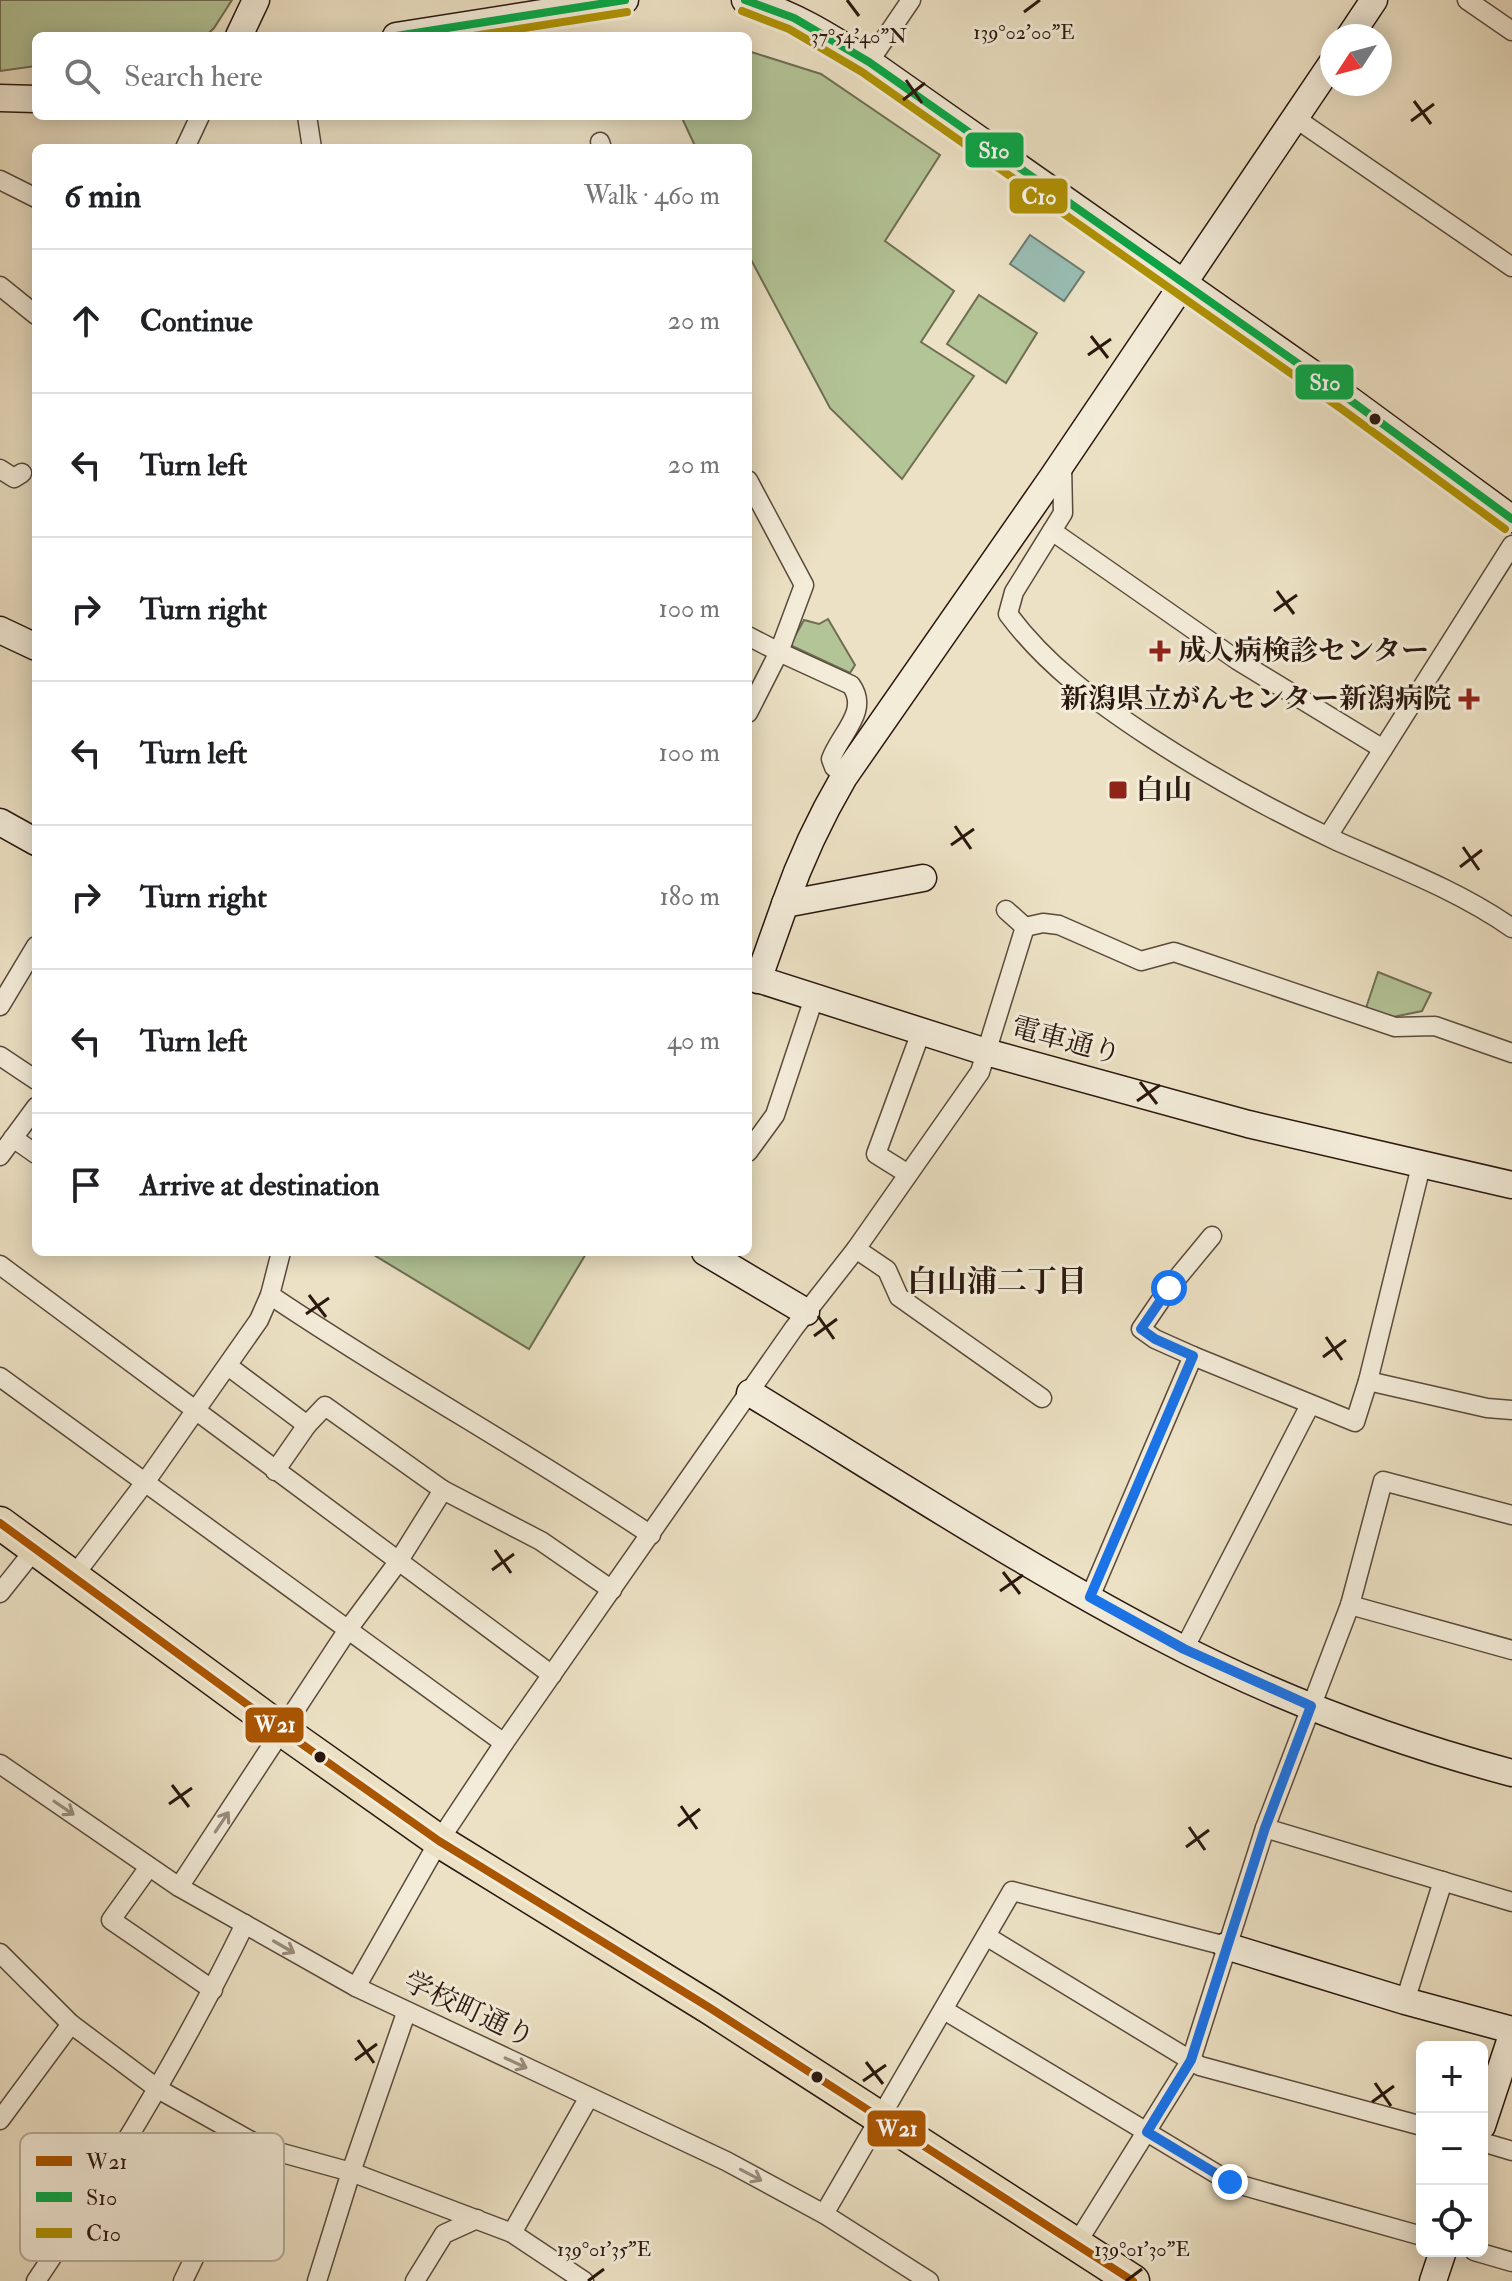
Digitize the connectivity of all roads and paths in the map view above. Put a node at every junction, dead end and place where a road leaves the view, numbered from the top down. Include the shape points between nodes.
1 (256, 0) edge
2 (625, 0) edge
3 (745, 0) edge
4 (911, 0) edge
5 (1374, 0) edge
6 (1467, 0) edge
7 (1358, 24) edge
8 (1512, 31) edge
9 (241, 32) edge
10 (421, 32) edge
11 (869, 62) junction
12 (1320, 81) edge
13 (0, 98) edge
14 (32, 99) edge
15 (1295, 118) junction
16 (198, 120) edge
17 (308, 120) edge
18 (187, 144) edge
19 (311, 144) edge
20 (0, 180) edge
21 (32, 196) edge
22 (1512, 267) edge
23 (1183, 284) junction
24 (0, 286) edge
25 (32, 312) edge
26 (1062, 463) junction
27 (0, 469) edge
28 (22, 473) dead end
29 (752, 488) edge
30 (1512, 519) edge
31 (1052, 531) junction
32 (1512, 545) edge
33 (0, 630) edge
34 (752, 638) edge
35 (32, 645) edge
36 (779, 652) junction
37 (752, 705) edge
38 (1383, 749) junction
39 (844, 777) junction
40 (0, 822) edge
41 (1328, 836) junction
42 (32, 840) edge
43 (923, 878) dead end
44 (785, 904) junction
45 (1006, 910) dead end
46 (1025, 927) junction
47 (1512, 928) edge
48 (32, 953) edge
49 (753, 978) edge
50 (814, 998) junction
51 (0, 1006) edge
52 (921, 1032) junction
53 (986, 1052) junction
54 (1512, 1053) edge
55 (0, 1056) edge
56 (32, 1077) edge
57 (32, 1112) edge
58 (13, 1138) junction
59 (752, 1140) edge
60 (32, 1151) edge
61 (0, 1156) edge
62 (1421, 1166) junction
63 (908, 1174) junction
64 (1512, 1185) edge
65 (1212, 1236) dead end
66 (856, 1249) junction
67 (280, 1256) edge
68 (712, 1256) edge
69 (0, 1265) edge
70 (270, 1295) junction
71 (806, 1312) junction
72 (1193, 1356) junction
73 (228, 1366) junction
74 (0, 1377) edge
75 (1368, 1381) junction
76 (750, 1393) junction
77 (1042, 1398) dead end
78 (1310, 1405) junction
79 (1512, 1410) edge
80 (196, 1412) junction
81 (307, 1425) junction
82 (275, 1471) junction
83 (146, 1481) junction
84 (443, 1490) junction
85 (1512, 1515) edge
86 (0, 1523) edge
87 (651, 1535) junction
88 (35, 1549) junction
89 (398, 1562) junction
90 (73, 1577) junction
91 (612, 1590) junction
92 (0, 1593) edge
93 (1090, 1597) junction
94 (1350, 1605) junction
95 (349, 1628) junction
96 (1184, 1649) junction
97 (1512, 1650) edge
98 (552, 1675) junction
99 (1311, 1706) junction
100 (282, 1730) junction
101 (504, 1743) junction
102 (0, 1764) edge
103 (1512, 1773) edge
104 (1265, 1828) junction
105 (439, 1841) junction
106 (149, 1867) junction
107 (1443, 1881) junction
108 (179, 1887) junction
109 (1512, 1902) edge
110 (245, 1924) junction
111 (986, 1936) junction
112 (1226, 1946) junction
113 (0, 1953) edge
114 (356, 1987) junction
115 (213, 1990) junction
116 (1405, 2001) junction
117 (944, 2010) junction
118 (406, 2013) junction
119 (71, 2024) junction
120 (1512, 2032) edge
121 (1191, 2060) junction
122 (158, 2089) junction
123 (589, 2097) junction
124 (1486, 2113) edge
125 (882, 2119) junction
126 (0, 2120) edge
127 (1416, 2124) edge
128 (1147, 2132) junction
129 (132, 2133) edge
130 (237, 2133) edge
131 (1488, 2144) edge
132 (1512, 2151) edge
133 (284, 2154) edge
134 (351, 2172) junction
135 (824, 2214) junction
136 (477, 2219) junction
137 (512, 2233) junction
138 (1416, 2234) edge
139 (1075, 2246) junction
140 (1488, 2255) edge
141 (1441, 2257) edge
142 (49, 2261) edge
143 (193, 2261) edge
144 (1512, 2262) edge
145 (36, 2281) edge
146 (183, 2281) edge
147 (317, 2281) edge
148 (415, 2281) edge
149 (584, 2281) edge
150 (929, 2281) edge
151 (1133, 2281) edge
152 (1433, 2281) edge

1 - 9 street
2 - 10 street
3 - 11 street via 815,27
4 - 11 street
5 - 7 street
6 - 8 street
11 - 23 street
12 - 15 street
13 - 14 street
15 - 22 street
15 - 23 street
16 - 18 street
17 - 19 street
20 - 21 street
23 - 26 street
23 - 30 street
24 - 25 street
26 - 31 street via 1063,513
26 - 39 street
27 - 28 street via 14,478
29 - 36 street via 804,585
31 - 38 street via 1237,660
31 - 41 street via 1014,592 1008,614 1030,643 1089,696 1204,773
32 - 38 street
33 - 35 street
34 - 36 street
36 - 37 street
36 - 39 street via 855,689 857,715 831,759
38 - 41 street
39 - 44 street via 815,827
40 - 42 street
41 - 47 street via 1481,906
43 - 44 street
44 - 49 street
45 - 46 street
46 - 53 street
46 - 54 street via 1059,925 1141,961 1174,952 1395,1027 1435,1026
48 - 51 street
49 - 50 street, 電車通り
50 - 52 street, 電車通り
50 - 59 street via 775,1115
52 - 53 street, 電車通り
52 - 63 street via 876,1154
53 - 62 street, 電車通り
53 - 63 street via 980,1072
55 - 56 street
57 - 58 street
58 - 60 street
58 - 61 street
62 - 64 street, 電車通り
62 - 75 street
63 - 66 street
65 - 72 street via 1141,1329
66 - 71 street
66 - 77 street via 887,1270 899,1297
67 - 70 street
68 - 71 street
69 - 80 street
70 - 73 street
70 - 87 street
71 - 76 street
72 - 78 street
72 - 93 street
73 - 80 street
73 - 81 street
74 - 83 street
75 - 78 street via 1355,1422
75 - 79 street
76 - 87 street
76 - 93 street
78 - 96 street
80 - 82 street
80 - 83 street
81 - 82 street
81 - 84 street via 325,1406
82 - 89 street
83 - 90 street
83 - 95 street
84 - 89 street
84 - 91 street via 541,1541
85 - 94 street via 1383,1481
86 - 88 highway
87 - 91 street
88 - 90 highway
88 - 92 street
89 - 95 street
89 - 98 street
90 - 100 highway
91 - 98 street
93 - 96 street
94 - 97 street
94 - 99 street
95 - 100 street
95 - 101 street
96 - 99 street
98 - 101 street
99 - 103 street via 1447,1756
99 - 104 street
100 - 105 highway
108 -> 100 street
101 - 105 street
102 -> 106 street, 学校町通り
104 - 107 street
104 - 112 street
105 - 114 street
105 - 125 highway
106 - 108 street, 学校町通り
106 - 115 street via 111,1920
107 - 109 street
107 - 116 street
108 - 110 street, 学校町通り
110 -> 114 street, 学校町通り
110 - 115 street
111 - 112 street via 1012,1891
111 - 117 street
111 - 121 street
112 - 116 street
112 - 121 street
113 - 119 street
114 - 118 street, 学校町通り
115 - 122 street
116 - 120 street
117 - 125 street
117 - 128 street
118 -> 123 street, 学校町通り
118 - 134 street
119 - 122 street
119 - 126 street
120 - 124 street
121 - 127 street
121 - 128 street
122 - 129 street
122 - 130 street
123 -> 135 street, 学校町通り
123 - 137 street
125 - 135 street
125 - 139 highway
128 - 138 street via 1230,2182
128 - 139 street
131 - 132 street
133 - 134 street
134 - 136 street
134 - 147 street
135 - 150 street, 学校町通り
136 - 137 street
136 - 148 street via 444,2234
137 - 149 street
139 - 151 highway
140 - 144 street
141 - 152 street
142 - 145 street
143 - 146 street

